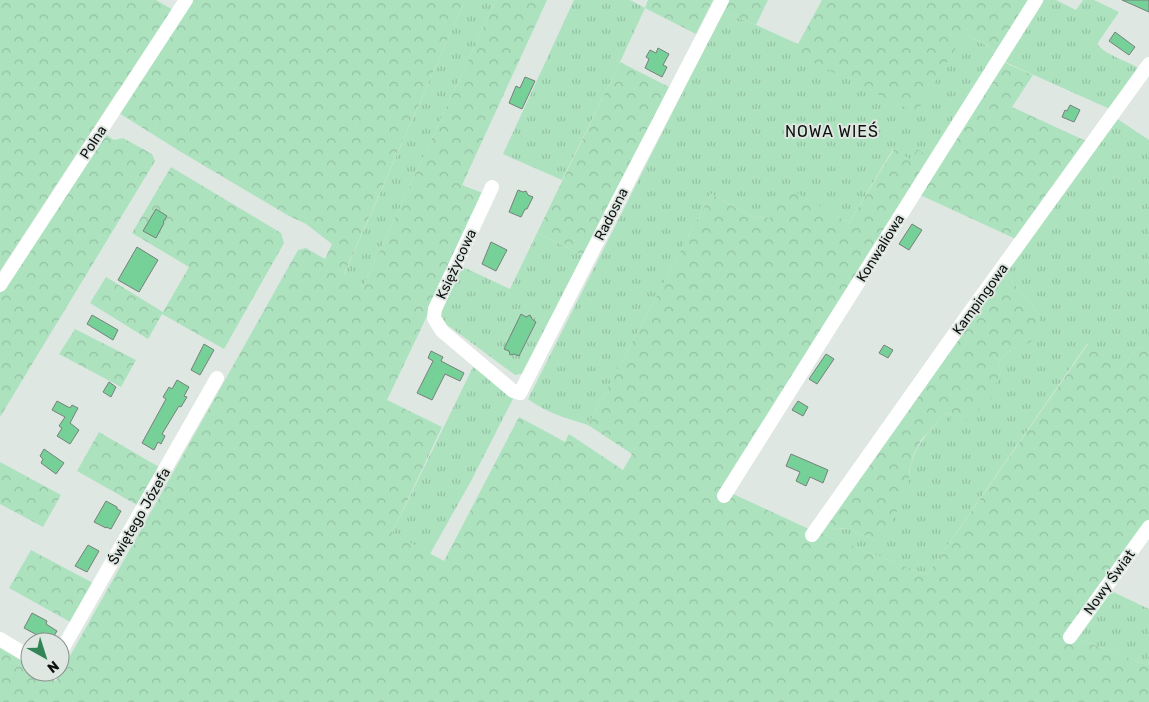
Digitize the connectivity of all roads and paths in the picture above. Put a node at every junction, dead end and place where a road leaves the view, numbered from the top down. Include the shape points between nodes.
1 (186, 0) edge
2 (722, 0) edge
3 (1036, 0) edge
4 (1149, 64) edge
5 (492, 187) dead end
6 (0, 285) edge
7 (217, 378) dead end
8 (520, 393) joint
9 (724, 496) dead end
10 (1149, 527) edge
11 (812, 534) dead end
12 (70, 635) edge
13 (1070, 637) dead end
14 (0, 639) edge
15 (20, 651) edge

1 - 6 street, Polna
2 - 8 street, Radosna
3 - 9 street, Konwaliowa
4 - 11 street, Kampingowa
5 - 8 street, Księżycowa via 435,309 434,318 442,331 513,391
7 - 12 street, Świętego Józefa
10 - 13 street, Nowy Świat
14 - 15 street

